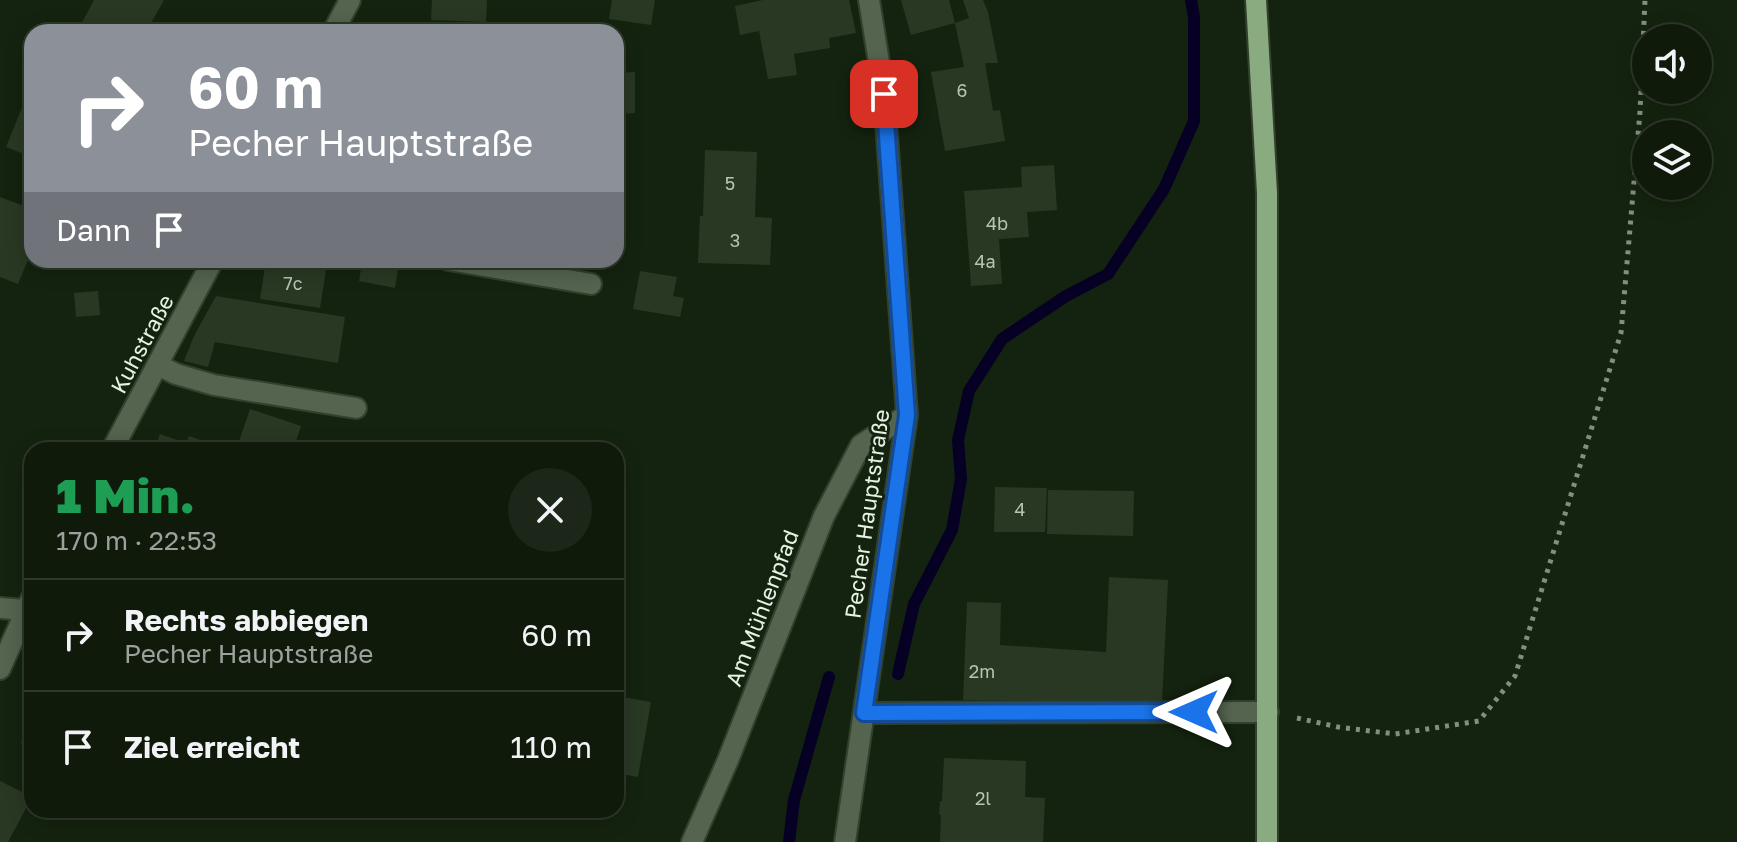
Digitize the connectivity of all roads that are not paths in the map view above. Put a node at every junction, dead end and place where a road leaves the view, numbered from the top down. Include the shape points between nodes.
1 (350, 0) edge
2 (869, 0) edge
3 (1256, 0) edge
4 (337, 24) edge
5 (209, 268) edge
6 (496, 268) edge
7 (591, 284) dead end
8 (158, 365) junction
9 (356, 408) dead end
10 (907, 415) junction
11 (116, 442) edge
12 (24, 604) edge
13 (0, 608) edge
14 (24, 614) edge
15 (0, 669) edge
16 (1268, 712) junction
17 (864, 713) junction
18 (692, 842) edge
19 (845, 842) edge
20 (1267, 842) edge

1 - 4 street
2 - 10 street, Pecher Hauptstraße via 884,94
3 - 16 main road via 1267,193
5 - 8 street, Kuhstraße
6 - 7 street
8 - 9 street via 214,385
8 - 11 street, Kuhstraße
10 - 17 street, Pecher Hauptstraße
10 - 18 street, Am Mühlenpfad via 861,445 824,516
12 - 13 street
14 - 15 street
16 - 17 street
16 - 20 main road
17 - 19 street, Pecher Hauptstraße

